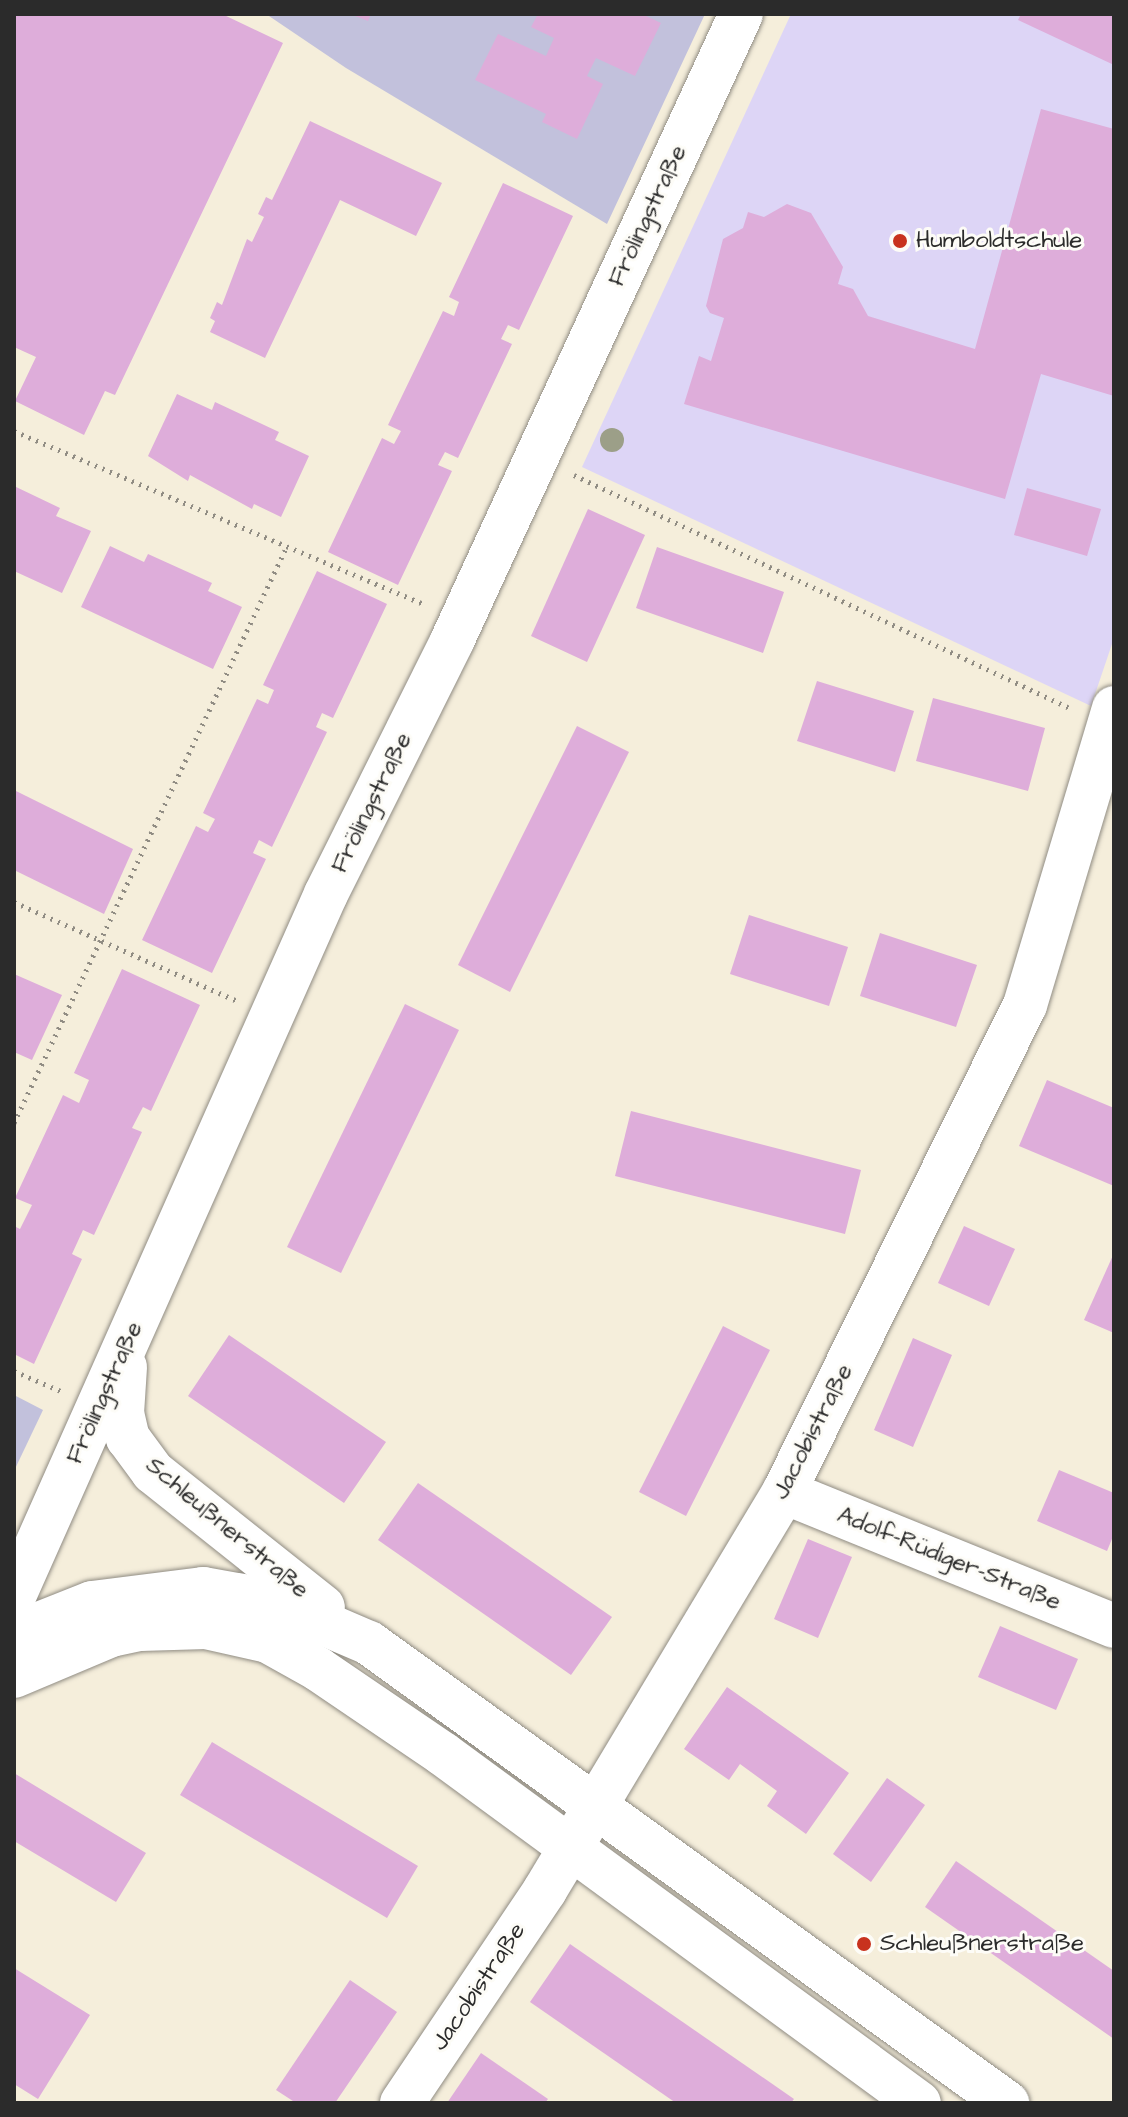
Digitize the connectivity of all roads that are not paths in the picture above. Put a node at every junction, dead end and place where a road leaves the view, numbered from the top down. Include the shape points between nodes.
1 (741, 14) edge
2 (1110, 716) edge
3 (130, 1343) junction
4 (784, 1492) junction
5 (14, 1596) edge
6 (1114, 1626) edge
7 (14, 1634) edge
8 (369, 1643) junction
9 (14, 1676) edge
10 (594, 1808) junction
11 (570, 1849) junction
12 (402, 2103) edge
13 (919, 2103) edge
14 (1007, 2103) edge

1 - 3 street, Frölingstraße via 462,620 270,1016
2 - 4 street, Jacobistraße via 1025,1005
3 - 5 street, Frölingstraße
3 - 8 street, Schleußnerstraße via 121,1385 122,1413 128,1438 153,1472
4 - 6 street, Adolf-Rüdiger-Straße
4 - 10 street, Jacobistraße
7 - 8 street, Schleußnerstraße via 92,1603 203,1589 271,1601
8 - 10 street, Schleußnerstraße
9 - 11 street via 111,1635 140,1629 206,1627 268,1641 418,1737
10 - 11 street, Jacobistraße
10 - 14 street, Schleußnerstraße
11 - 12 street, Jacobistraße
11 - 13 street

